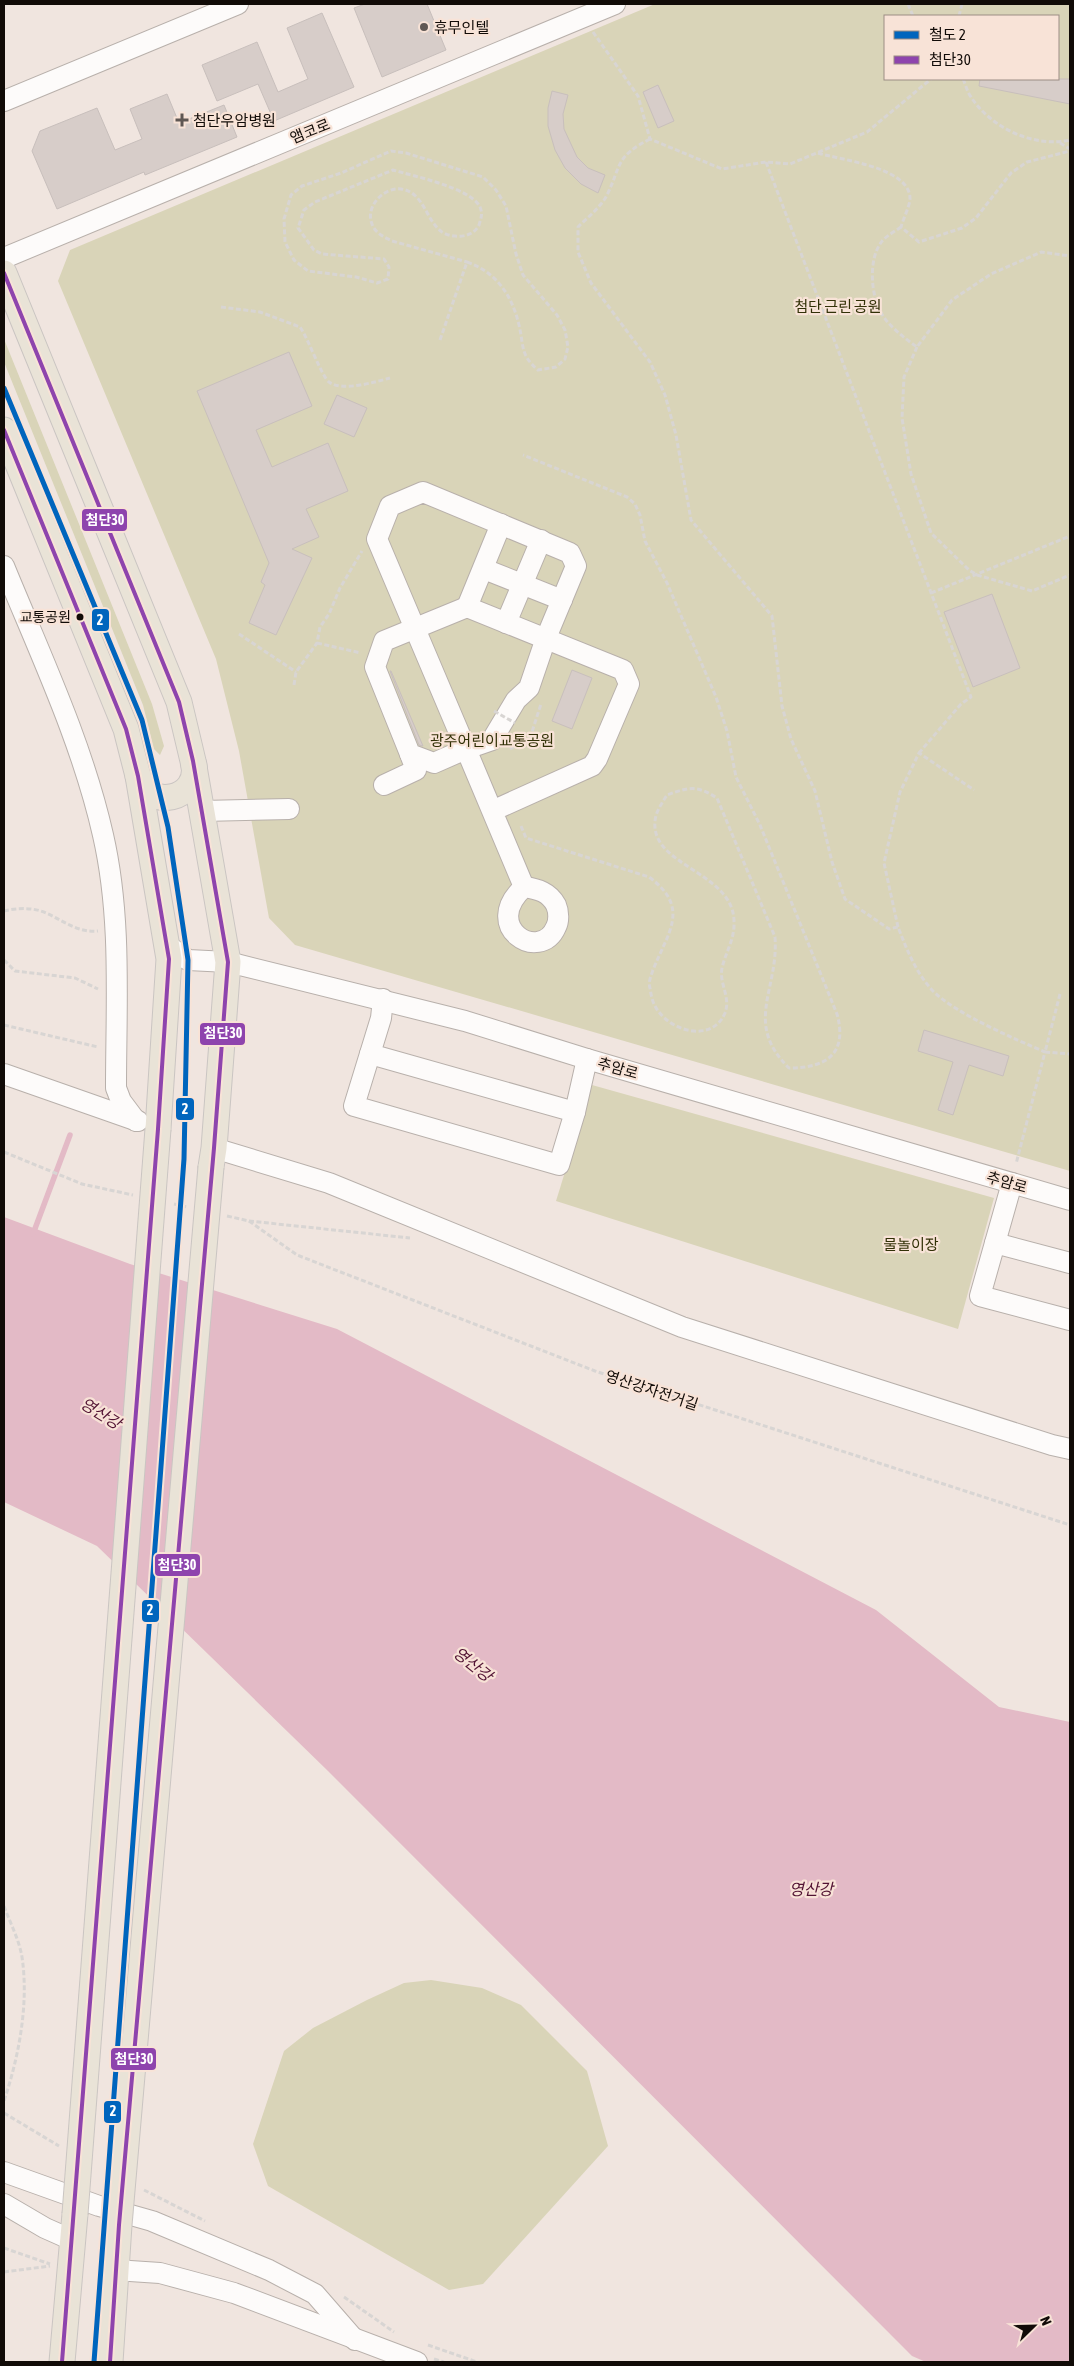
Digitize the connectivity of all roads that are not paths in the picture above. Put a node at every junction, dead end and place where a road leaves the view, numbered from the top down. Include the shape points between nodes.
1 (238, 4) edge
2 (615, 4) edge
3 (580, 11) edge
4 (4, 101) edge
5 (4, 271) edge
6 (4, 430) edge
7 (501, 524) junction
8 (541, 540) junction
9 (4, 566) edge
10 (484, 569) junction
11 (523, 583) junction
12 (562, 600) junction
13 (466, 607) junction
14 (506, 623) junction
15 (415, 628) junction
16 (546, 638) junction
17 (466, 749) junction
18 (410, 754) junction
19 (194, 761) junction
20 (138, 776) junction
21 (384, 785) dead end
22 (289, 809) dead end
23 (202, 811) junction
24 (492, 811) junction
25 (524, 887) dead end
26 (167, 945) junction
27 (228, 962) junction
28 (384, 999) junction
29 (370, 1054) junction
30 (587, 1059) junction
31 (4, 1074) edge
32 (576, 1112) junction
33 (147, 1125) junction
34 (212, 1157) junction
35 (1012, 1183) junction
36 (1070, 1200) edge
37 (996, 1243) junction
38 (1070, 1263) edge
39 (1070, 1320) edge
40 (1070, 1449) edge
41 (4, 2172) edge
42 (4, 2204) edge
43 (65, 2237) junction
44 (116, 2270) junction
45 (355, 2340) junction
46 (62, 2362) edge
47 (110, 2362) edge
48 (417, 2362) edge

1 - 4 street
2 - 3 street, 앰코로
3 - 5 street, 앰코로
5 - 19 main road via 179,702
6 - 20 main road via 126,729
7 - 8 street
7 - 10 street
7 - 15 street via 423,492 390,506 377,539
8 - 11 street
8 - 12 street via 570,553 576,566
9 - 33 street via 69,725 104,836 116,928 116,1088 121,1100
10 - 11 street
10 - 13 street
11 - 12 street
11 - 14 street
12 - 16 street
13 - 14 street
13 - 15 street
14 - 16 street
15 - 17 street
15 - 18 street via 384,642 375,667
16 - 17 street via 529,688 516,700 492,740
16 - 24 street via 623,670 629,684 592,766
17 - 18 street via 434,763
17 - 24 street
18 - 21 street via 416,770
19 - 20 main road via 193,778 173,797 155,796 141,784
19 - 23 main road
20 - 26 main road
22 - 23 street
23 - 27 main road
24 - 25 street
26 - 27 street, 추암로 via 188,960
26 - 33 main road via 169,959
27 - 28 street, 추암로
27 - 34 main road
28 - 29 street via 382,1018
28 - 30 street, 추암로
29 - 32 street
29 - 32 street via 354,1106 559,1165
30 - 32 street
30 - 35 street, 추암로
31 - 33 street
33 - 43 main road, bridge via 75,2214
34 - 40 street via 329,1183 682,1327
34 - 44 main road, bridge
35 - 36 street, 추암로
35 - 37 street
37 - 38 street
37 - 39 street via 980,1296
41 - 45 street via 152,2221 269,2270 315,2294
42 - 43 street
43 - 46 main road
44 - 45 street via 160,2274 234,2293
44 - 47 main road
45 - 48 street

